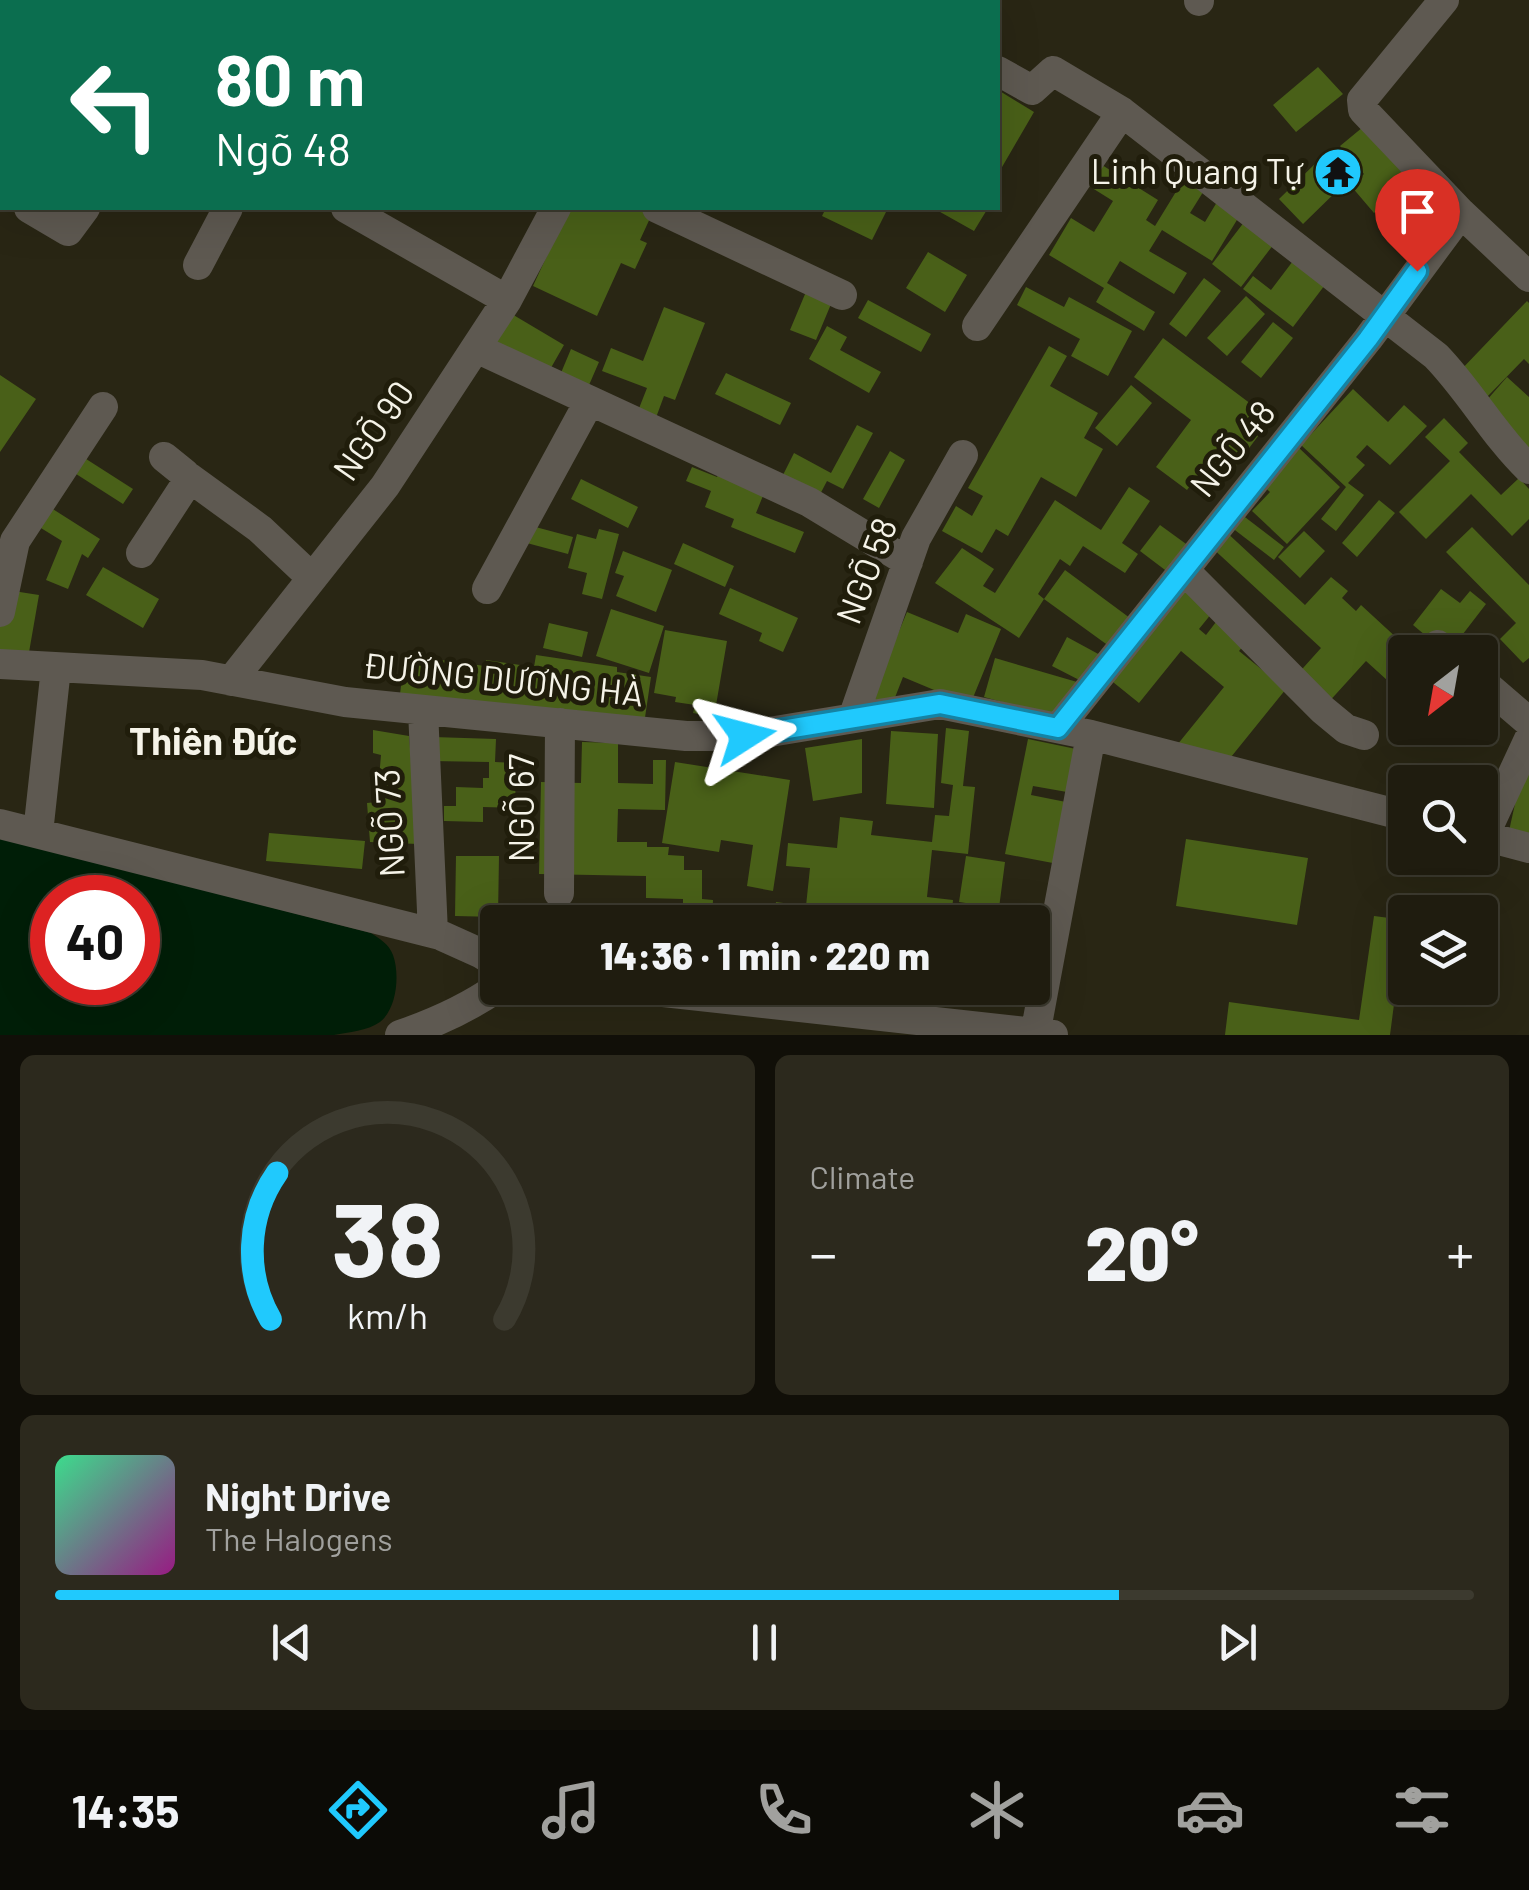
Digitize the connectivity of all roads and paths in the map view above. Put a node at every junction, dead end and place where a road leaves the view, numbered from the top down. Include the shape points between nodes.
1 (1444, 0) edge
2 (1000, 72) edge
3 (1122, 112) junction
4 (38, 210) edge
5 (227, 210) edge
6 (350, 210) edge
7 (555, 210) edge
8 (661, 210) edge
9 (1461, 213) junction
10 (76, 219) edge
11 (198, 264) dead end
12 (1529, 276) edge
13 (842, 294) dead end
14 (507, 300) junction
15 (1384, 316) junction
16 (977, 326) dead end
17 (476, 348) junction
18 (589, 402) junction
19 (103, 407) dead end
20 (964, 456) dead end
21 (1529, 470) edge
22 (140, 553) dead end
23 (908, 562) junction
24 (1184, 570) junction
25 (312, 578) junction
26 (487, 589) dead end
27 (0, 612) edge
28 (0, 664) edge
29 (56, 668) junction
30 (231, 681) junction
31 (1498, 695) edge
32 (422, 710) junction
33 (853, 718) junction
34 (1529, 722) edge
35 (560, 724) junction
36 (1058, 728) junction
37 (1091, 735) junction
38 (1364, 735) dead end
39 (1529, 739) edge
40 (1498, 803) edge
41 (1388, 812) edge
42 (0, 824) edge
43 (38, 832) junction
44 (1498, 840) edge
45 (1529, 848) edge
46 (560, 893) dead end
47 (433, 934) junction
48 (480, 953) edge
49 (480, 998) edge
50 (780, 1005) edge
51 (1042, 1034) edge
52 (400, 1035) edge

1 - 9 street via 1362,100 1364,110
2 - 3 street via 1032,90 1053,71
3 - 15 street
3 - 16 street
4 - 10 street
5 - 11 street
6 - 14 street
7 - 14 street, NGÕ 90
8 - 13 street
9 - 12 street
9 - 15 street, NGÕ 48
14 - 17 street, NGÕ 90
15 - 21 street via 1436,356
15 - 24 street, NGÕ 48
17 - 18 street
17 - 25 street, NGÕ 90 via 384,486
18 - 23 street via 809,502
18 - 26 street
19 - 27 street via 16,541
20 - 23 street, NGÕ 58
22 - 25 street via 190,478
23 - 33 street, NGÕ 58
24 - 36 street, NGÕ 48
24 - 38 street via 1324,710
25 - 30 street, NGÕ 90
28 - 29 street, ĐƯỜNG DƯƠNG HÀ
29 - 30 street, ĐƯỜNG DƯƠNG HÀ
29 - 43 street
30 - 32 street, ĐƯỜNG DƯƠNG HÀ
31 - 34 street
32 - 35 street, ĐƯỜNG DƯƠNG HÀ
32 - 47 street, NGÕ 73
33 - 35 street, ĐƯỜNG DƯƠNG HÀ via 745,736
33 - 36 street, ĐƯỜNG DƯƠNG HÀ via 940,704
35 - 46 street, NGÕ 67
36 - 37 street, ĐƯỜNG DƯƠNG HÀ
37 - 41 street, ĐƯỜNG DƯƠNG HÀ
37 - 51 street
39 - 40 street
42 - 43 street
43 - 47 street
44 - 45 street
47 - 48 street
49 - 52 street
50 - 51 street

